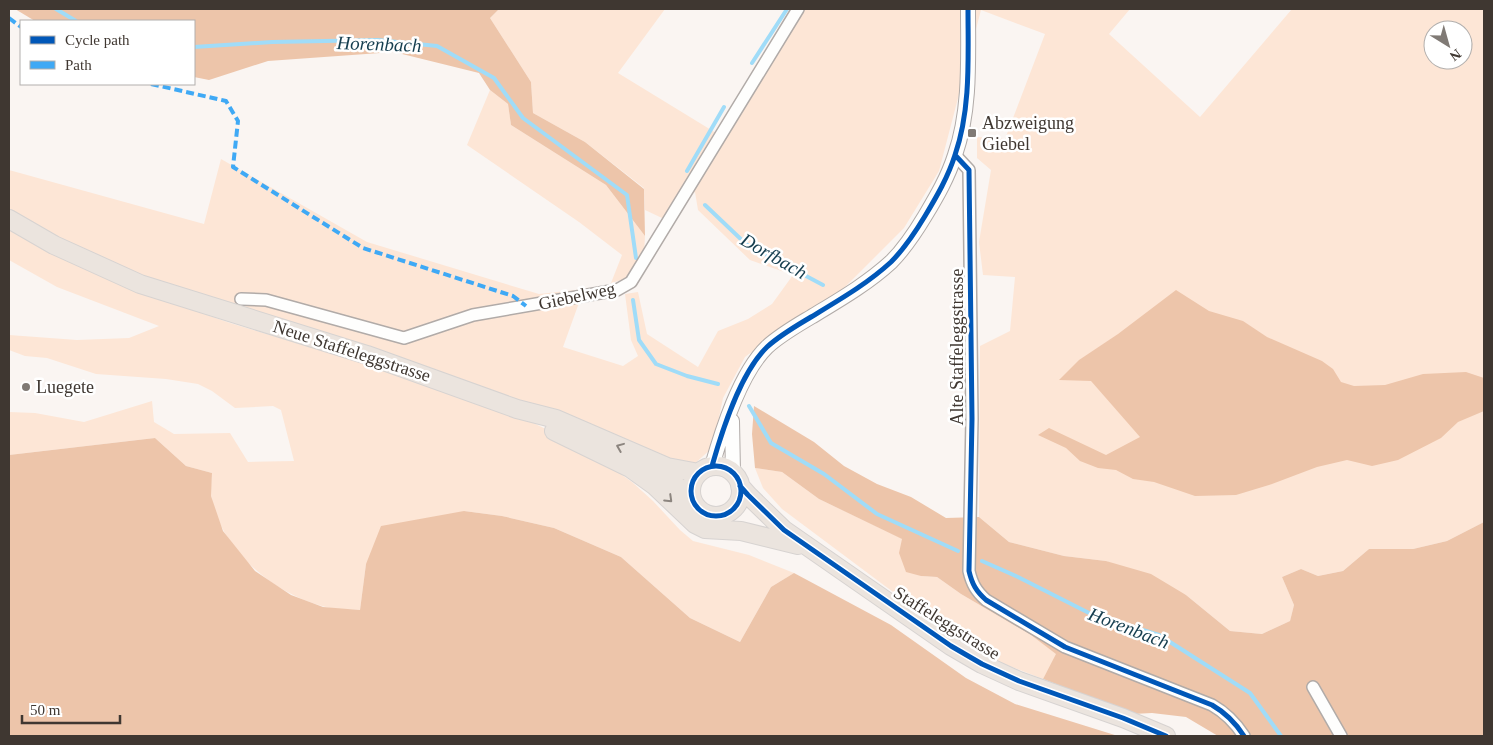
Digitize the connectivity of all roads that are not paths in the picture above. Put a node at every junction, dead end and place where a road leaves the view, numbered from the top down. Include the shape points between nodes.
1 (798, 9) edge
2 (968, 9) edge
3 (955, 156) junction
4 (9, 219) edge
5 (241, 299) dead end
6 (735, 400) junction
7 (517, 409) junction
8 (630, 468) junction
9 (706, 469) junction
10 (737, 480) junction
11 (692, 499) junction
12 (723, 515) junction
13 (784, 530) junction
14 (808, 547) junction
15 (1313, 687) dead end
16 (1166, 736) edge
17 (1244, 736) edge
18 (1341, 736) edge

1 - 5 street, Giebelweg via 631,282 617,290 473,315 404,338 266,300
2 - 3 street via 967,88
3 - 6 street via 942,188 920,225 893,260 859,288 793,328 766,349 747,373
3 - 17 street, Alte Staffeleggstrasse via 969,170 972,419 969,571 972,584 986,600 1065,646 1212,704 1227,713
4 - 7 main road, Neue Staffeleggstrasse via 54,245 140,284 367,355
6 - 9 street
6 - 10 street via 731,433
7 - 8 main road
9 -> 7 main road, Neue Staffeleggstrasse via 667,467 556,419
8 - 11 main road via 647,470 673,483
8 -> 14 main road via 700,527 741,531
9 - 10 main road via 727,469
9 - 11 main road via 692,483
10 - 12 main road via 740,496 732,510
10 - 13 main road, Staffeleggstrasse via 748,496
11 - 12 main road via 701,512
12 - 13 main road, Staffeleggstrasse
13 - 14 main road, Staffeleggstrasse
14 - 16 main road, Staffeleggstrasse via 982,664
15 - 18 street

